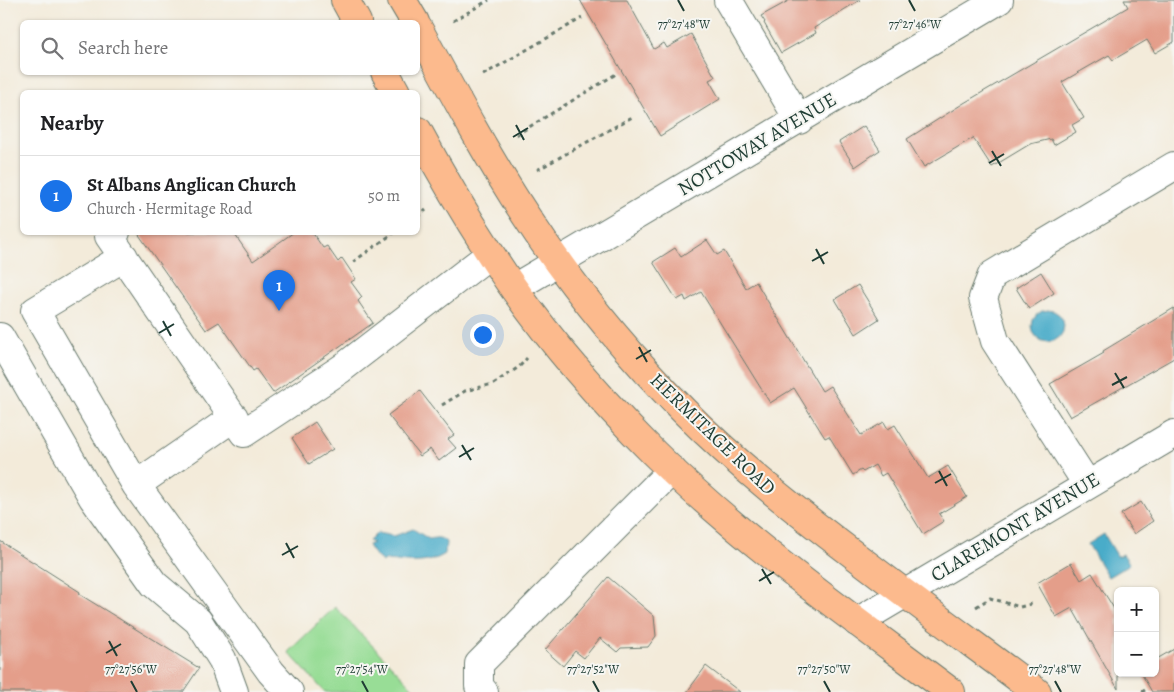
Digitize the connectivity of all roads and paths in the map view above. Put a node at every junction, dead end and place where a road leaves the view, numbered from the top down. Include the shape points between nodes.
1 (345, 0) edge
2 (402, 0) edge
3 (489, 0) edge
4 (728, 0) edge
5 (999, 0) edge
6 (582, 18) dead end
7 (356, 20) edge
8 (414, 20) edge
9 (453, 21) dead end
10 (420, 32) edge
11 (616, 74) dead end
12 (387, 75) edge
13 (483, 75) dead end
14 (395, 90) edge
15 (634, 116) dead end
16 (799, 120) junction
17 (420, 134) edge
18 (516, 135) dead end
19 (1174, 166) edge
20 (537, 170) dead end
21 (426, 210) dead end
22 (420, 215) edge
23 (391, 235) edge
24 (120, 245) edge
25 (490, 254) junction
26 (353, 262) dead end
27 (558, 262) junction
28 (514, 288) junction
29 (0, 338) edge
30 (528, 358) dead end
31 (442, 404) dead end
32 (234, 418) junction
33 (1174, 434) edge
34 (672, 470) junction
35 (1087, 484) junction
36 (136, 485) junction
37 (904, 593) junction
38 (1035, 603) dead end
39 (976, 607) dead end
40 (857, 622) junction
41 (234, 692) edge
42 (289, 692) edge
43 (484, 692) edge
44 (951, 692) edge
45 (1036, 692) edge

1 - 7 main road
2 - 8 main road
3 - 9 path
4 - 16 street
5 - 16 street, NOTTOWAY AVENUE
6 - 13 path
10 - 27 main road, HERMITAGE ROAD via 488,153
11 - 18 path
12 - 14 main road
15 - 20 path
16 - 27 street, NOTTOWAY AVENUE
17 - 25 main road
19 - 35 street via 992,276 983,298 995,341
21 - 22 path
23 - 26 path
24 - 32 street
24 - 36 street via 35,311
25 - 28 main road
25 - 32 street via 341,368 244,433
27 - 28 street, NOTTOWAY AVENUE
27 - 37 main road, HERMITAGE ROAD via 634,357 718,444 794,510
28 - 34 main road via 585,379
29 - 41 street via 93,498 154,584 198,621 222,659
30 - 31 path via 493,384 465,392
32 - 36 street
33 - 35 street, CLAREMONT AVENUE
34 - 40 main road via 728,521
34 - 43 street via 479,664 479,686
35 - 37 street, CLAREMONT AVENUE
36 - 42 street via 271,672
37 - 40 street, CLAREMONT AVENUE
37 - 45 main road, HERMITAGE ROAD
38 - 39 path via 1020,607 990,598
40 - 44 main road

